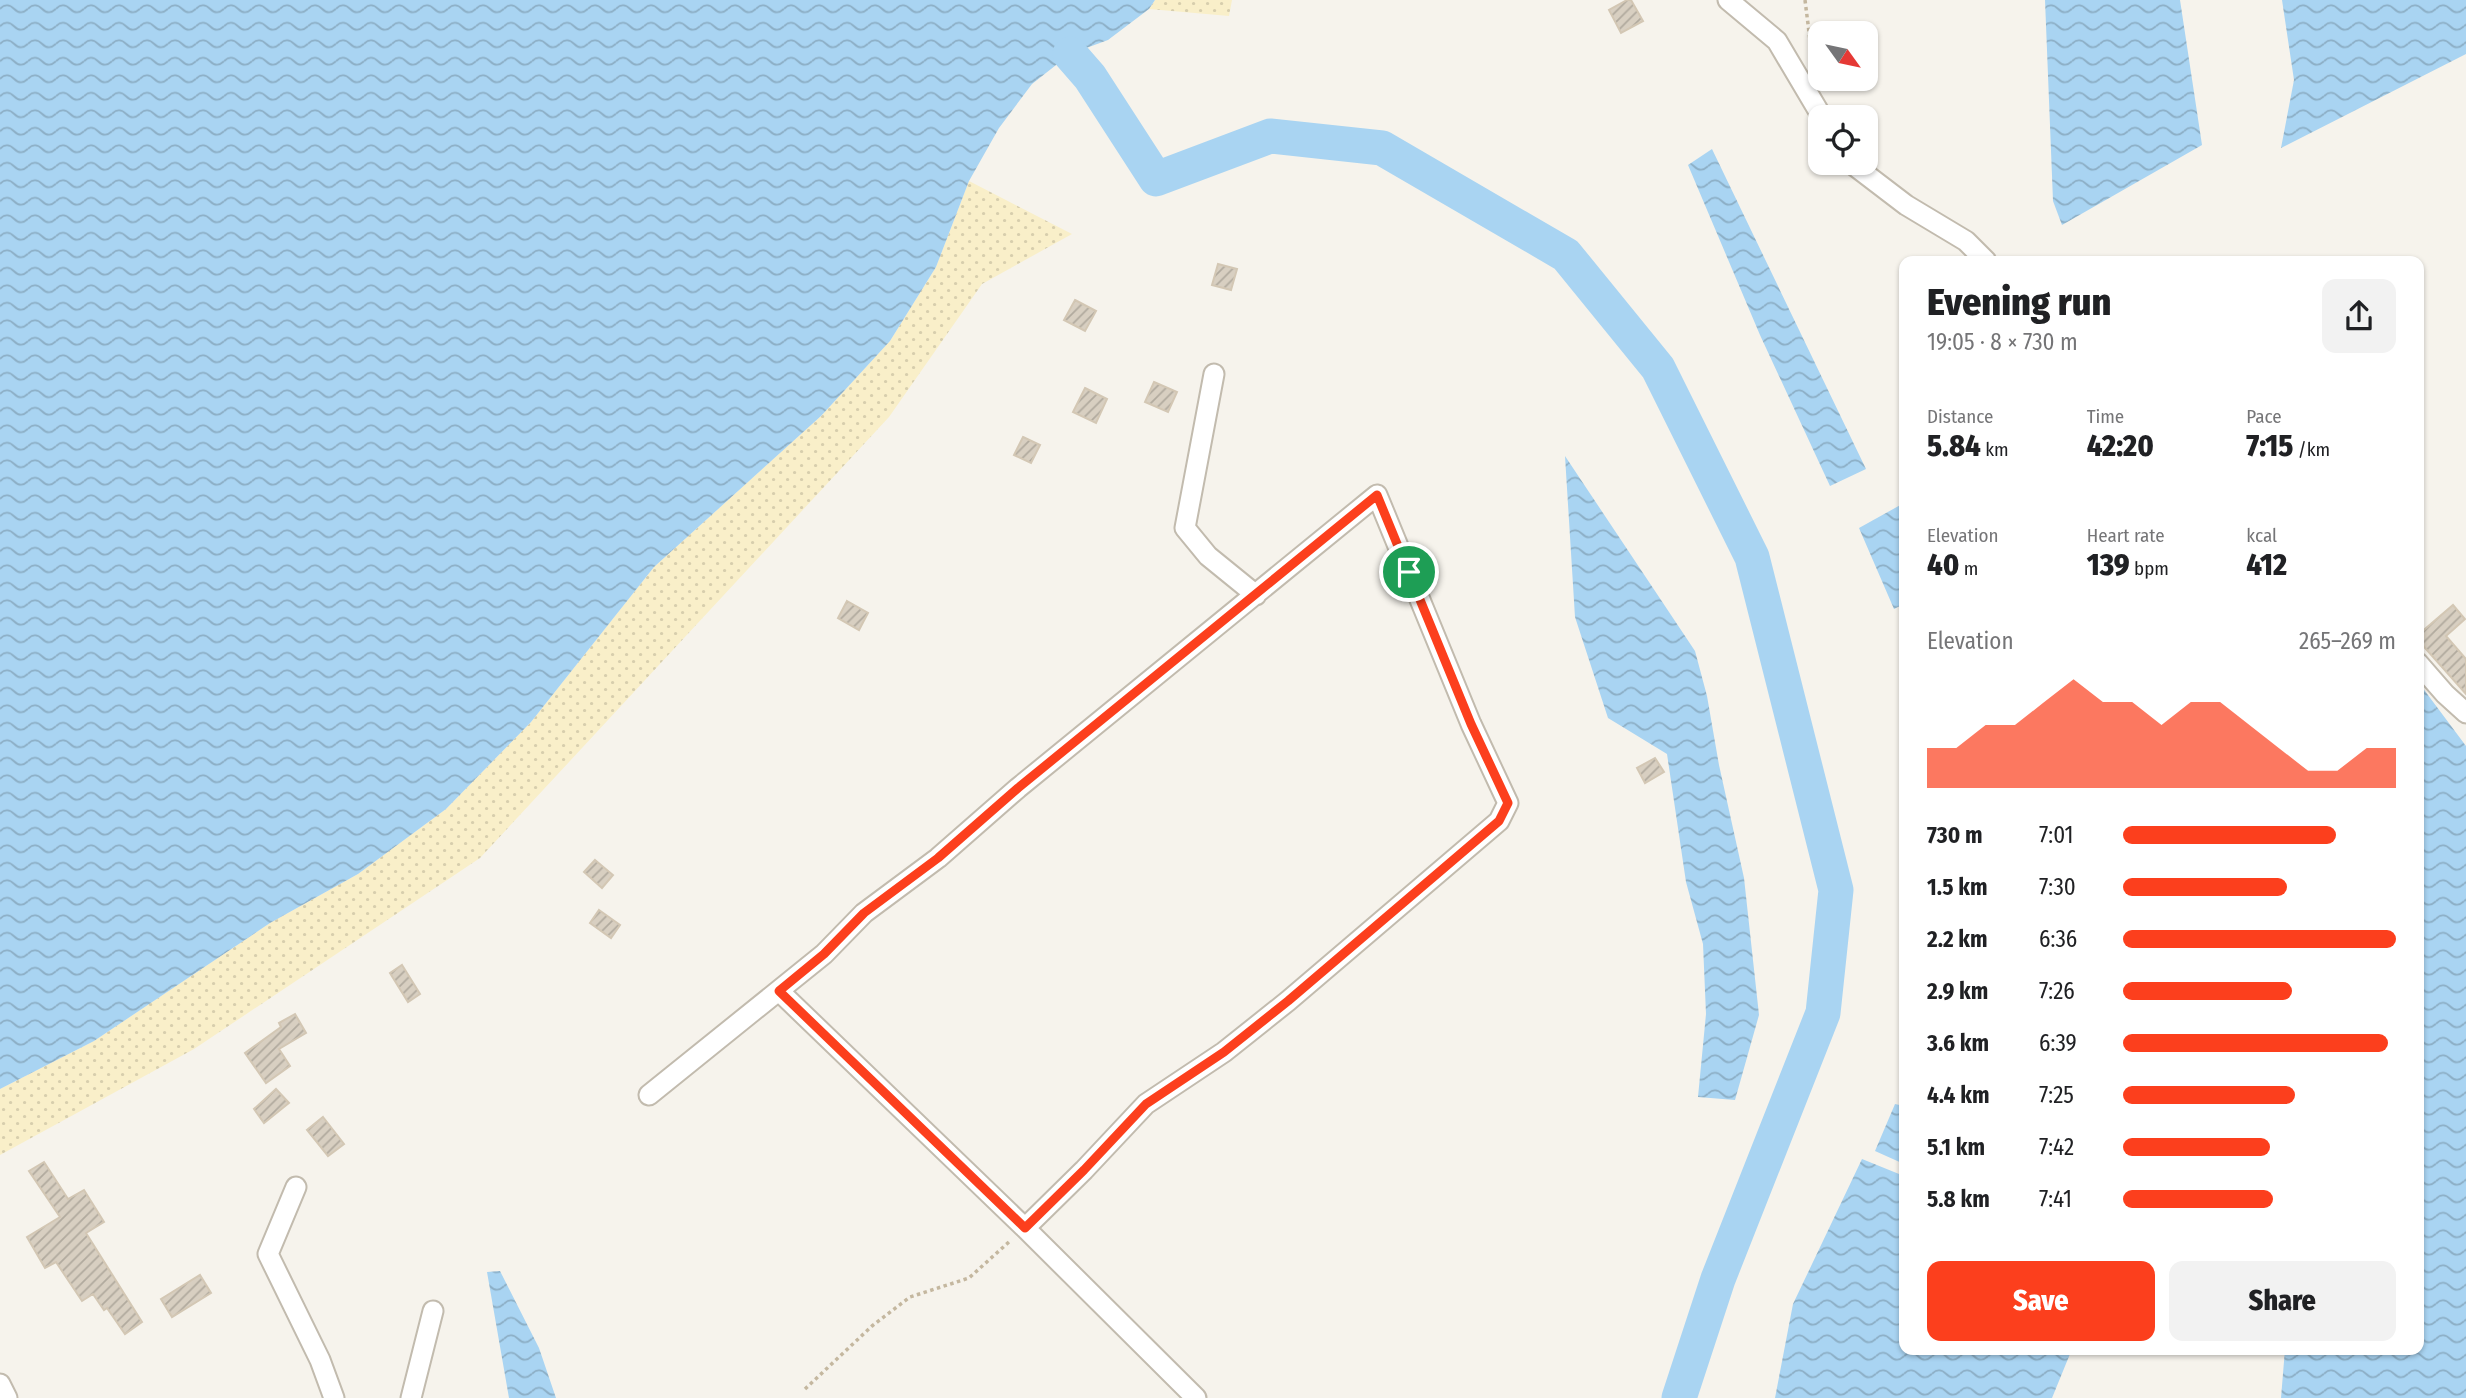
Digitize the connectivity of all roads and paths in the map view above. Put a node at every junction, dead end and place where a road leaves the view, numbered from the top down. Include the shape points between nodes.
1 (1728, 0) edge
2 (1805, 0) edge
3 (1808, 25) edge
4 (1815, 105) edge
5 (1867, 175) edge
6 (1981, 256) edge
7 (1214, 374) dead end
8 (1256, 594) junction
9 (2424, 670) edge
10 (2466, 713) edge
11 (779, 991) junction
12 (649, 1095) dead end
13 (296, 1187) dead end
14 (1025, 1228) junction
15 (433, 1311) dead end
16 (0, 1384) edge
17 (805, 1389) dead end
18 (7, 1398) edge
19 (334, 1398) edge
20 (411, 1398) edge
21 (1196, 1398) edge

1 - 4 street via 1777,41
2 - 3 path
5 - 6 street via 1966,241
7 - 8 street via 1185,528 1208,556
8 - 11 street via 938,858 864,913
8 - 14 street via 1377,495 1508,803 1499,821 1288,1001 1224,1052 1146,1104
9 - 10 street
11 - 12 street
11 - 14 street
13 - 19 street via 268,1254
14 - 17 path via 969,1278 910,1297
14 - 21 street
15 - 20 street
16 - 18 street

